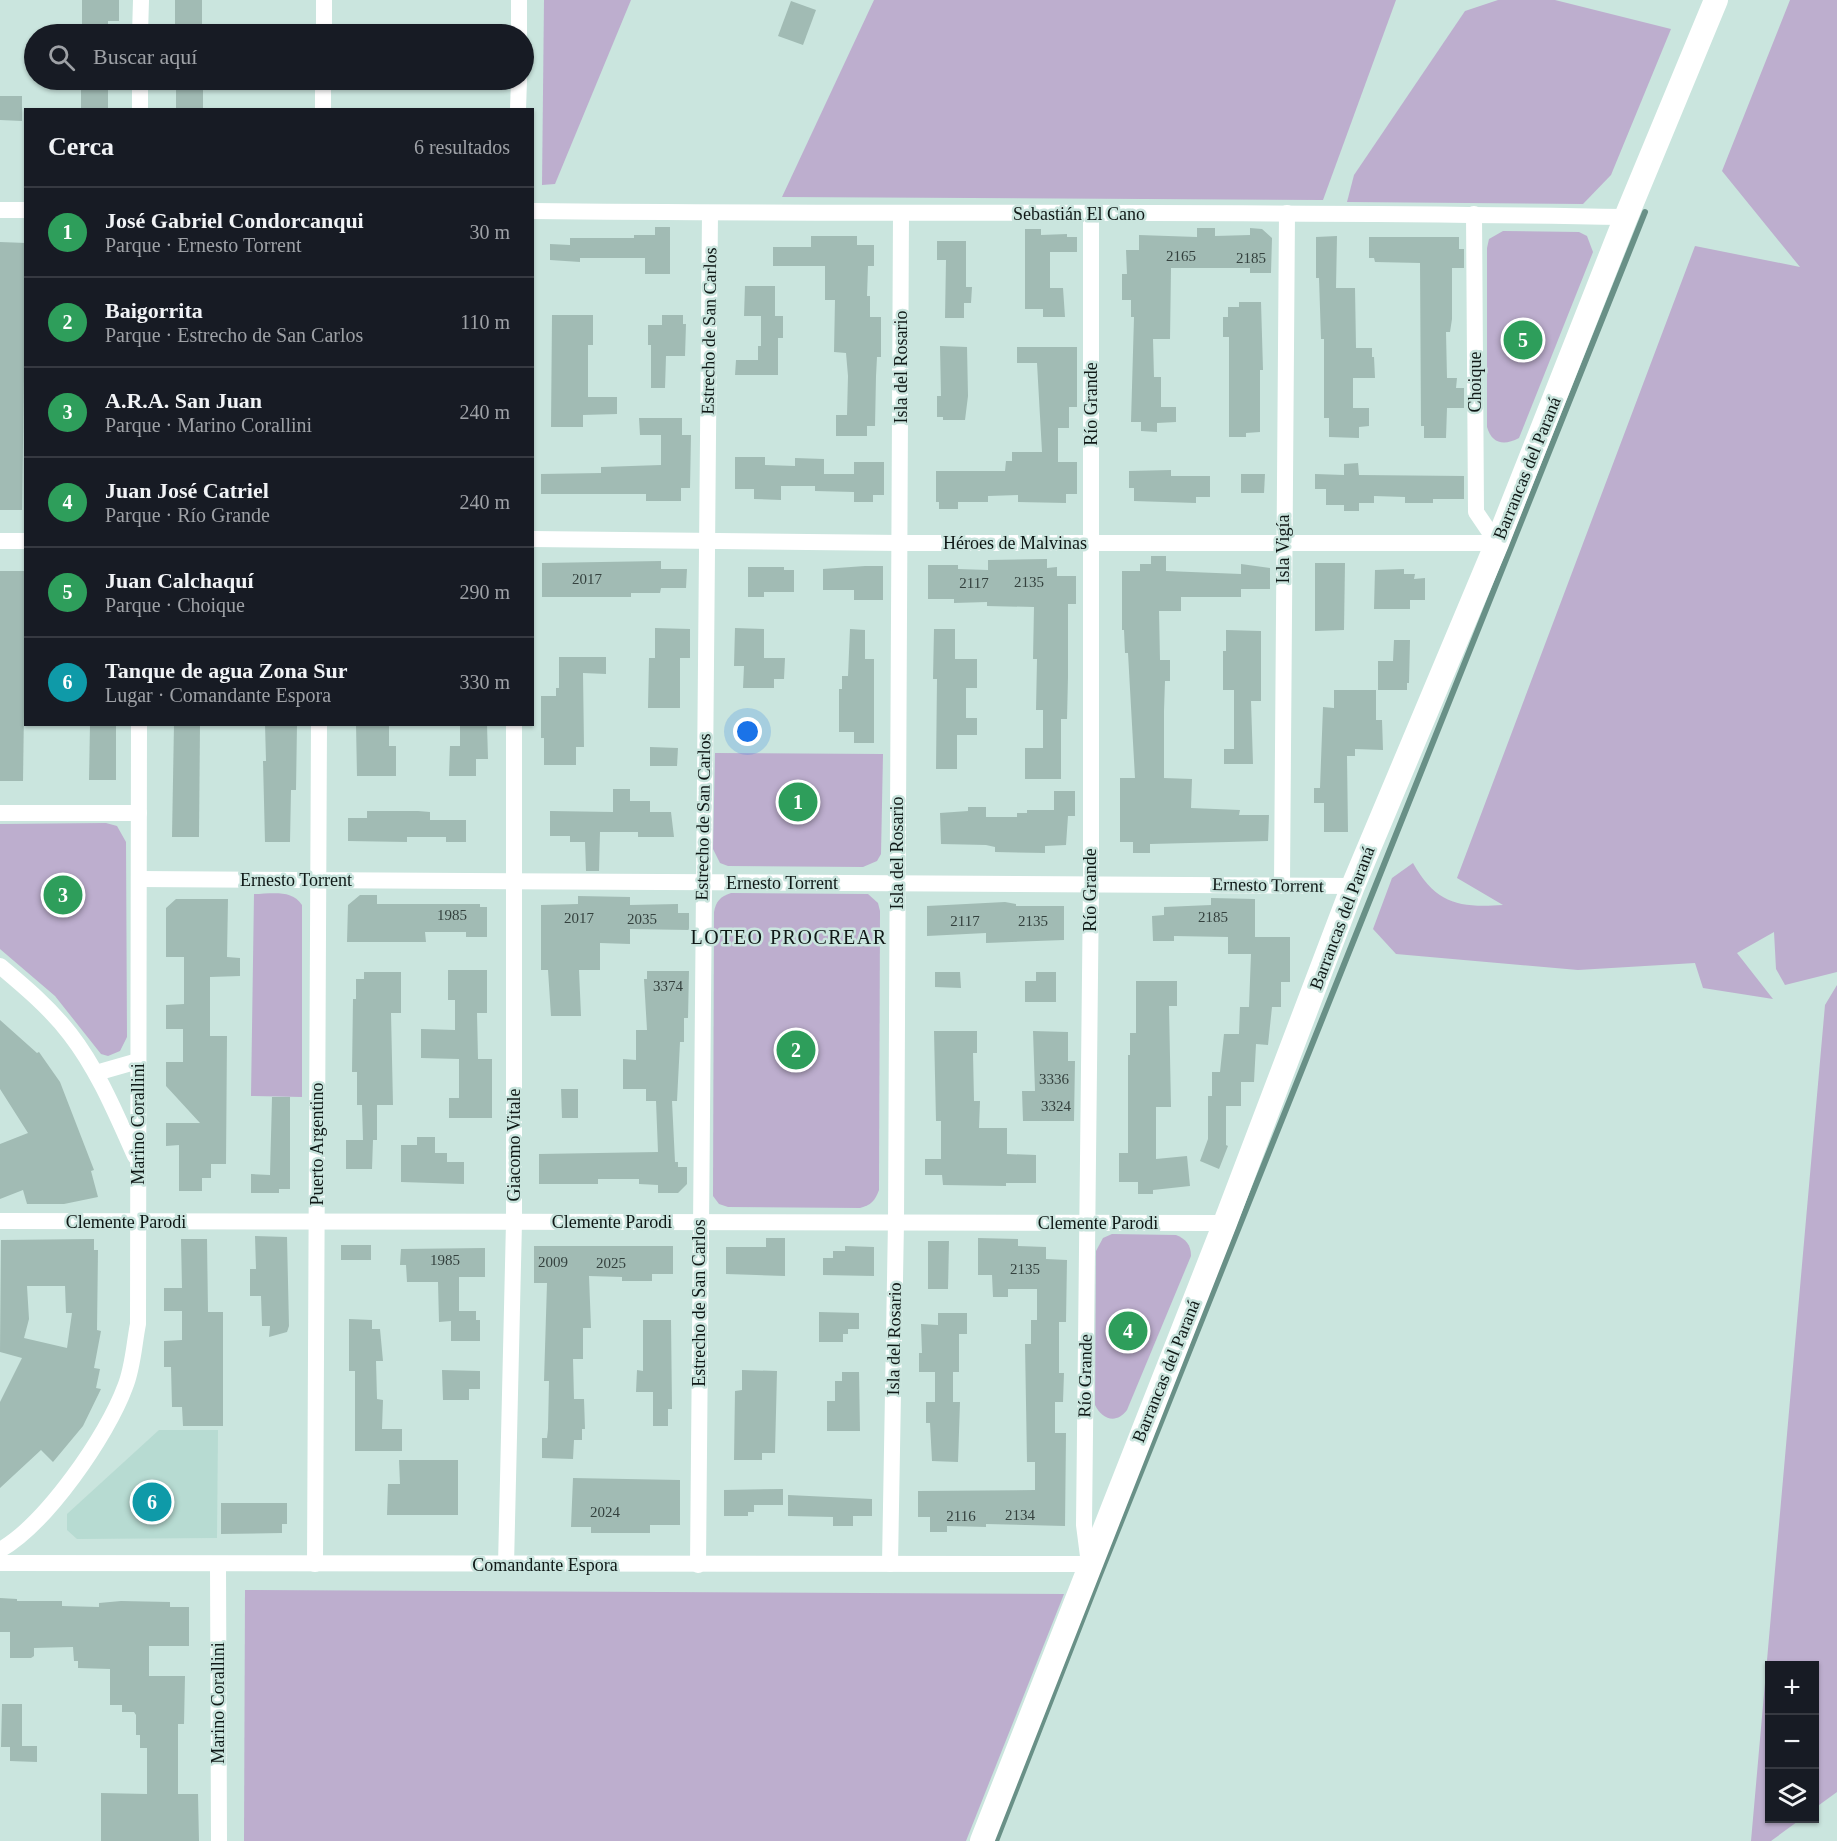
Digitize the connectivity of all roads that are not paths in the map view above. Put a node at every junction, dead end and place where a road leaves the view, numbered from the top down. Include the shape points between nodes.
1 (141, 0) edge
2 (324, 0) edge
3 (519, 0) edge
4 (1716, 0) edge
5 (140, 24) edge
6 (324, 24) edge
7 (519, 24) edge
8 (140, 90) edge
9 (323, 90) edge
10 (519, 90) edge
11 (140, 108) edge
12 (323, 108) edge
13 (519, 108) edge
14 (0, 210) edge
15 (24, 210) edge
16 (534, 211) edge
17 (710, 213) junction
18 (1287, 213) junction
19 (901, 214) junction
20 (1091, 214) junction
21 (1474, 214) junction
22 (1626, 217) junction
23 (534, 539) edge
24 (707, 540) junction
25 (0, 541) edge
26 (24, 541) edge
27 (900, 543) junction
28 (1090, 543) junction
29 (1283, 543) junction
30 (1497, 543) junction
31 (139, 726) edge
32 (319, 726) edge
33 (514, 726) edge
34 (0, 813) edge
35 (139, 813) junction
36 (139, 879) junction
37 (318, 880) junction
38 (513, 882) junction
39 (896, 883) junction
40 (702, 884) junction
41 (1282, 884) junction
42 (1091, 885) junction
43 (1353, 886) junction
44 (0, 966) edge
45 (138, 1061) junction
46 (96, 1073) junction
47 (137, 1159) junction
48 (0, 1221) edge
49 (138, 1222) junction
50 (316, 1222) junction
51 (514, 1222) junction
52 (896, 1222) junction
53 (699, 1223) junction
54 (1087, 1223) junction
55 (1225, 1223) junction
56 (0, 1550) edge
57 (0, 1563) edge
58 (315, 1564) junction
59 (890, 1564) junction
60 (1089, 1564) junction
61 (218, 1565) junction
62 (506, 1565) junction
63 (698, 1565) junction
64 (219, 1841) edge
65 (982, 1841) edge

1 - 5 street
2 - 6 street
3 - 7 street
4 - 22 street, Barrancas del Paraná
8 - 11 street
9 - 12 street
10 - 13 street
14 - 15 street
16 - 17 street, Sebastián El Cano
17 - 19 street, Sebastián El Cano
17 - 24 street, Estrecho de San Carlos
18 - 20 street, Sebastián El Cano
18 - 21 street, Sebastián El Cano
18 - 29 street, Isla Vigía
19 - 20 street, Sebastián El Cano
19 - 27 street, Isla del Rosario
20 - 28 street, Río Grande
21 - 22 street, Sebastián El Cano
21 - 30 street, Choique via 1476,512
22 - 30 street, Barrancas del Paraná
23 - 24 street, Héroes de Malvinas
24 - 27 street, Héroes de Malvinas
24 - 40 street, Estrecho de San Carlos
25 - 26 street
27 - 28 street, Héroes de Malvinas
27 - 39 street, Isla del Rosario
28 - 29 street, Héroes de Malvinas
28 - 42 street, Río Grande
29 - 30 street, Héroes de Malvinas
29 - 41 street, Isla Vigía
30 - 43 street, Barrancas del Paraná
31 - 35 street, Marino Corallini
32 - 37 street, Puerto Argentino
33 - 38 street, Giacomo Vitale
34 - 35 street
35 - 36 street, Marino Corallini
36 - 37 street, Ernesto Torrent
36 - 45 street, Marino Corallini
37 - 38 street, Ernesto Torrent
37 - 50 street, Puerto Argentino
38 - 40 street, Ernesto Torrent
38 - 51 street, Giacomo Vitale
39 - 40 street, Ernesto Torrent
39 - 42 street, Ernesto Torrent
39 - 52 street, Isla del Rosario
40 - 53 street, Estrecho de San Carlos
41 - 42 street, Ernesto Torrent
41 - 43 street, Ernesto Torrent
42 - 54 street, Río Grande
43 - 55 street, Barrancas del Paraná
44 - 46 street via 70,1033
45 - 46 street
45 - 47 street, Marino Corallini
46 - 47 street
47 - 49 street, Marino Corallini
48 - 49 street, Clemente Parodi
49 - 50 street, Clemente Parodi
49 - 56 street, Marino Corallini via 138,1324 126,1386 77,1472 13,1542
50 - 51 street, Clemente Parodi
50 - 58 street, Puerto Argentino
51 - 53 street, Clemente Parodi
51 - 62 street, Giacomo Vitale
52 - 53 street, Clemente Parodi
52 - 54 street, Clemente Parodi
52 - 59 street, Isla del Rosario
53 - 63 street, Estrecho de San Carlos
54 - 55 street, Clemente Parodi
54 - 60 street, Río Grande via 1084,1525
55 - 60 street, Barrancas del Paraná
57 - 61 street, Comandante Espora
58 - 61 street, Comandante Espora
58 - 62 street, Comandante Espora
59 - 60 street, Comandante Espora
59 - 63 street, Comandante Espora
60 - 65 street, Barrancas del Paraná
61 - 64 street, Marino Corallini
62 - 63 street, Comandante Espora

